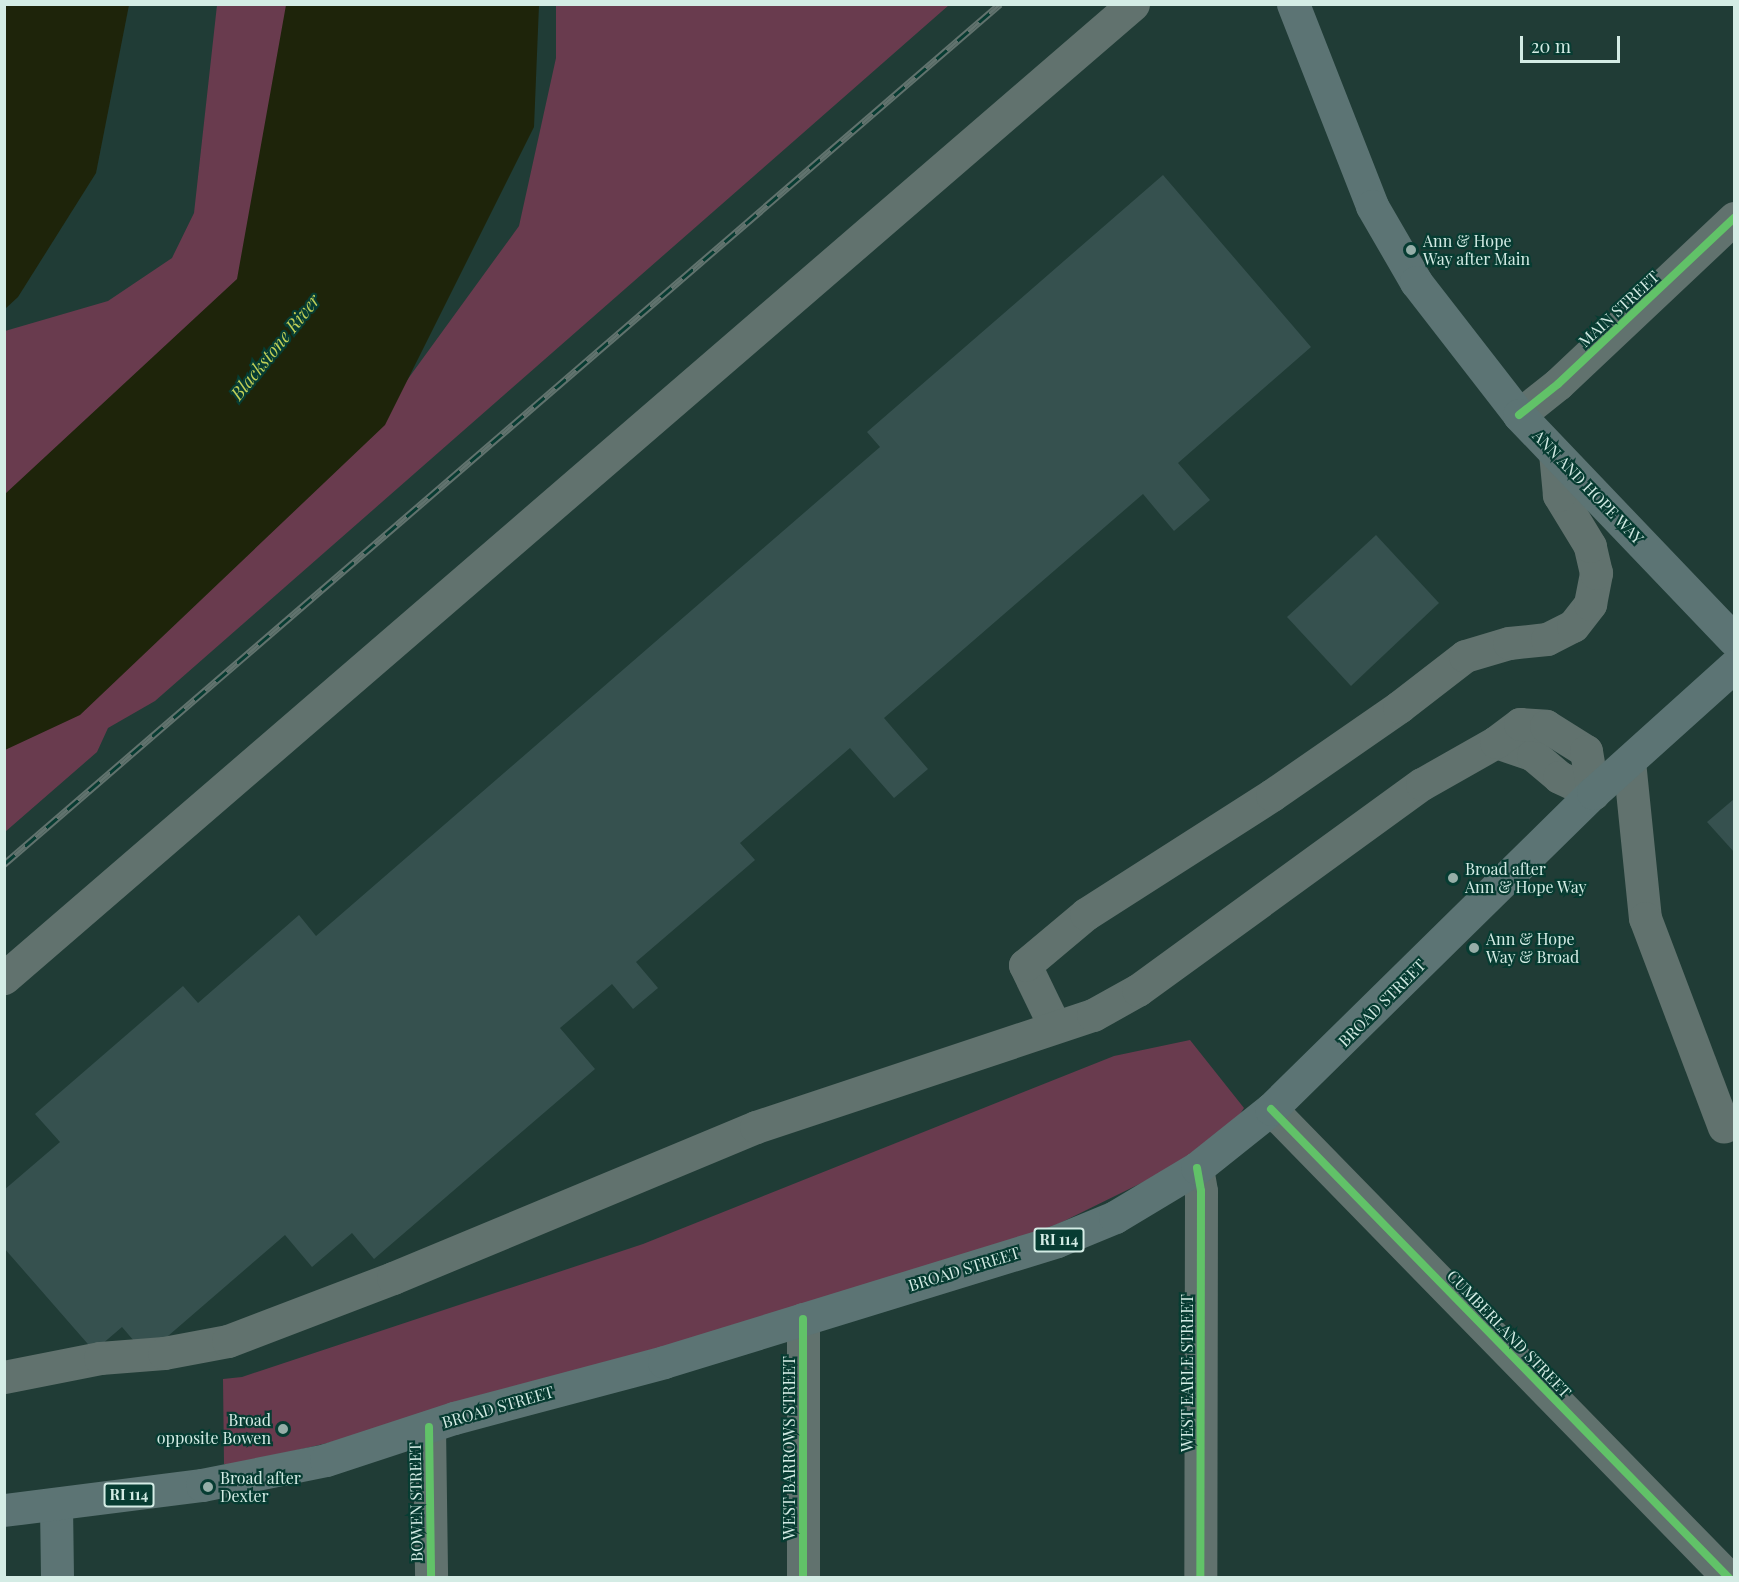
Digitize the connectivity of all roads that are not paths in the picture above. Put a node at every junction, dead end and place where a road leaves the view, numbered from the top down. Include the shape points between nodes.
1 (1133, 4) edge
2 (1293, 4) edge
3 (1734, 218) edge
4 (1519, 415) junction
5 (1556, 453) junction
6 (1734, 640) edge
7 (1734, 666) edge
8 (1629, 761) junction
9 (1593, 793) junction
10 (4, 978) edge
11 (1055, 1027) junction
12 (1271, 1109) junction
13 (1724, 1127) dead end
14 (1197, 1168) junction
15 (803, 1319) junction
16 (4, 1377) edge
17 (429, 1427) junction
18 (56, 1504) junction
19 (4, 1510) edge
20 (57, 1578) edge
21 (431, 1578) edge
22 (803, 1578) edge
23 (1200, 1578) edge
24 (1728, 1578) edge

1 - 10 street
2 - 4 main road, ANN AND HOPE WAY via 1359,176 1390,239 1416,282
3 - 4 street, MAIN STREET via 1558,384
4 - 5 main road, ANN AND HOPE WAY
5 - 6 main road, ANN AND HOPE WAY
5 - 11 street via 1559,495 1590,546 1596,573 1590,604 1573,626 1547,639 1509,643 1465,656 1272,795 1086,914 1025,965
7 - 8 main road, BROAD STREET / RI 114
8 - 9 main road, BROAD STREET / RI 114
8 - 13 street via 1645,918
9 - 11 street via 1560,777 1533,755 1496,742 1422,784 1138,990 1093,1015
9 - 12 main road, BROAD STREET / RI 114
11 - 16 street via 756,1127 393,1278 228,1341 164,1353 100,1358
12 - 14 main road, BROAD STREET / RI 114
12 - 24 street, CUMBERLAND STREET
14 - 15 main road, BROAD STREET / RI 114 via 1115,1217 1057,1241
14 - 23 street, WEST EARLE STREET via 1201,1191
15 - 17 main road, BROAD STREET / RI 114
15 - 22 street, WEST BARROWS STREET
17 - 18 main road, BROAD STREET / RI 114 via 326,1460 259,1474
17 - 21 street, BOWEN STREET
18 - 19 main road, BROAD STREET / RI 114
18 - 20 main road

